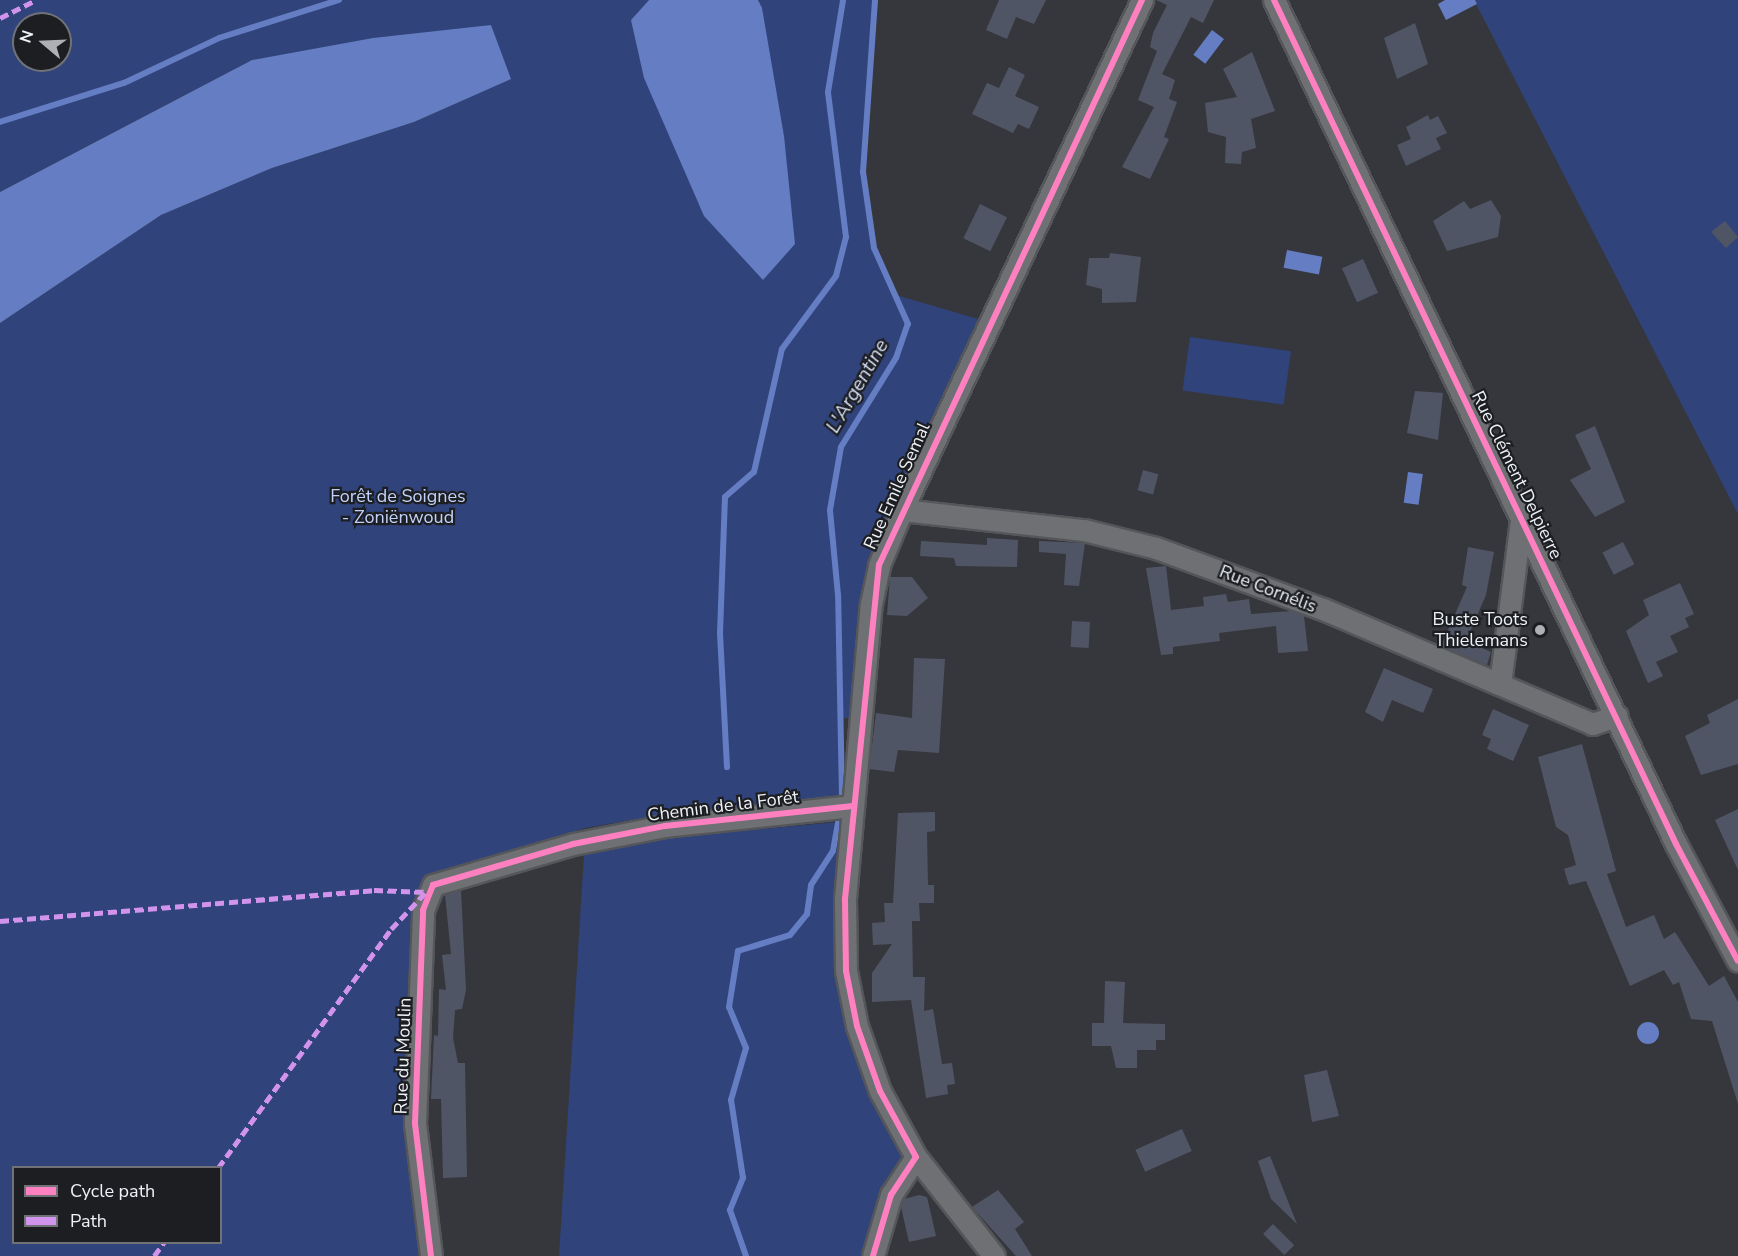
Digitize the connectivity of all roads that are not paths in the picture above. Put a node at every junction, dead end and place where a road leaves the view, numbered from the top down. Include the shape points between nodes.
1 (1142, 0) edge
2 (1274, 0) edge
3 (902, 510) junction
4 (1521, 520) junction
5 (1500, 684) junction
6 (1617, 716) junction
7 (853, 806) junction
8 (426, 892) joint
9 (1738, 961) edge
10 (916, 1157) junction
11 (431, 1256) edge
12 (873, 1256) edge
13 (994, 1256) edge

1 - 3 street, Rue Emile Semal
2 - 4 street, Rue Clément Delpierre
3 - 5 street, Rue Cornélis via 1084,530 1156,548 1246,579
3 - 7 street, Rue Emile Semal via 879,565 871,604
4 - 5 street, Rue Clément Delpierre
4 - 6 street, Rue Clément Delpierre
5 - 6 street, Rue Cornélis via 1592,724
6 - 9 street, Rue Clément Delpierre
7 - 8 street, Chemin de la Forêt via 665,826 573,844 450,879
7 - 10 street, Rue Emile Semal via 845,899 846,971 857,1026 880,1091
8 - 11 street, Rue du Moulin via 415,1123
10 - 12 street via 891,1195
10 - 13 street, Rue Emile Semal

